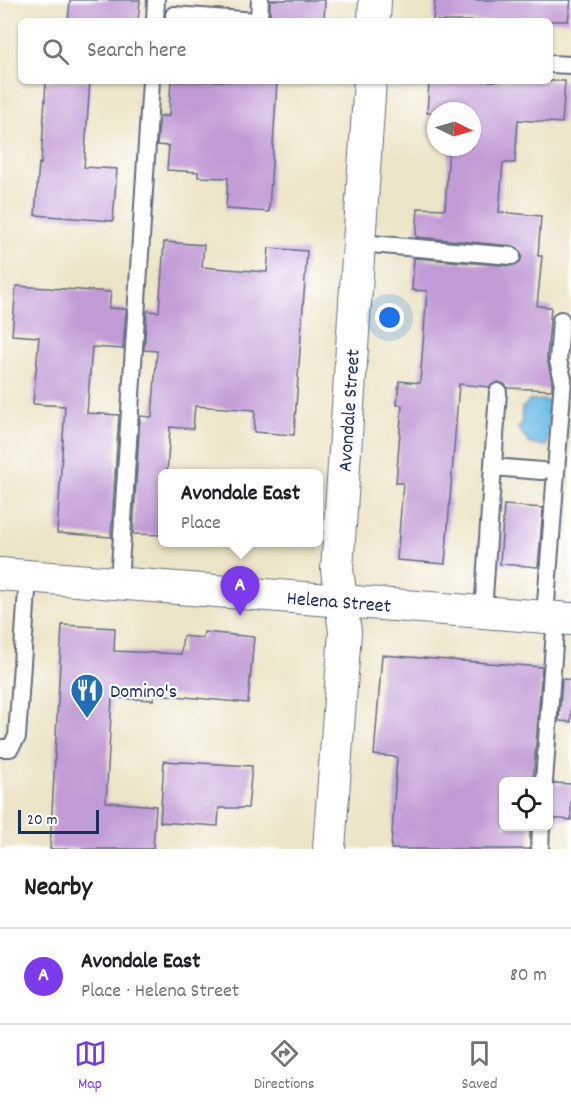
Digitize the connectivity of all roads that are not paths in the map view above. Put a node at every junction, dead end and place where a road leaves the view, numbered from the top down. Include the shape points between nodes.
1 (156, 0) edge
2 (260, 0) edge
3 (375, 0) edge
4 (174, 15) dead end
5 (155, 18) edge
6 (216, 18) edge
7 (257, 18) edge
8 (374, 18) edge
9 (553, 64) edge
10 (571, 65) edge
11 (151, 84) edge
12 (370, 84) edge
13 (359, 243) junction
14 (512, 256) dead end
15 (561, 320) dead end
16 (498, 392) dead end
17 (493, 466) junction
18 (542, 471) dead end
19 (14, 575) edge
20 (119, 584) junction
21 (341, 601) junction
22 (483, 612) junction
23 (557, 618) edge
24 (0, 748) edge
25 (544, 777) edge
26 (541, 831) edge
27 (329, 849) edge
28 (540, 849) edge

1 - 5 lane
2 - 7 lane
3 - 8 street
4 - 6 lane
9 - 10 lane
11 - 20 lane
12 - 13 street, Avondale Street
13 - 14 lane
13 - 21 street, Avondale Street via 337,569
15 - 23 lane
16 - 17 lane
17 - 18 lane
17 - 22 lane
19 - 20 street, Helena Street
19 - 24 lane via 17,737 10,748
20 - 21 street, Helena Street
21 - 22 street, Helena Street
21 - 27 street, Avondale Street via 345,632
22 - 23 street, Helena Street
23 - 25 lane
26 - 28 lane

